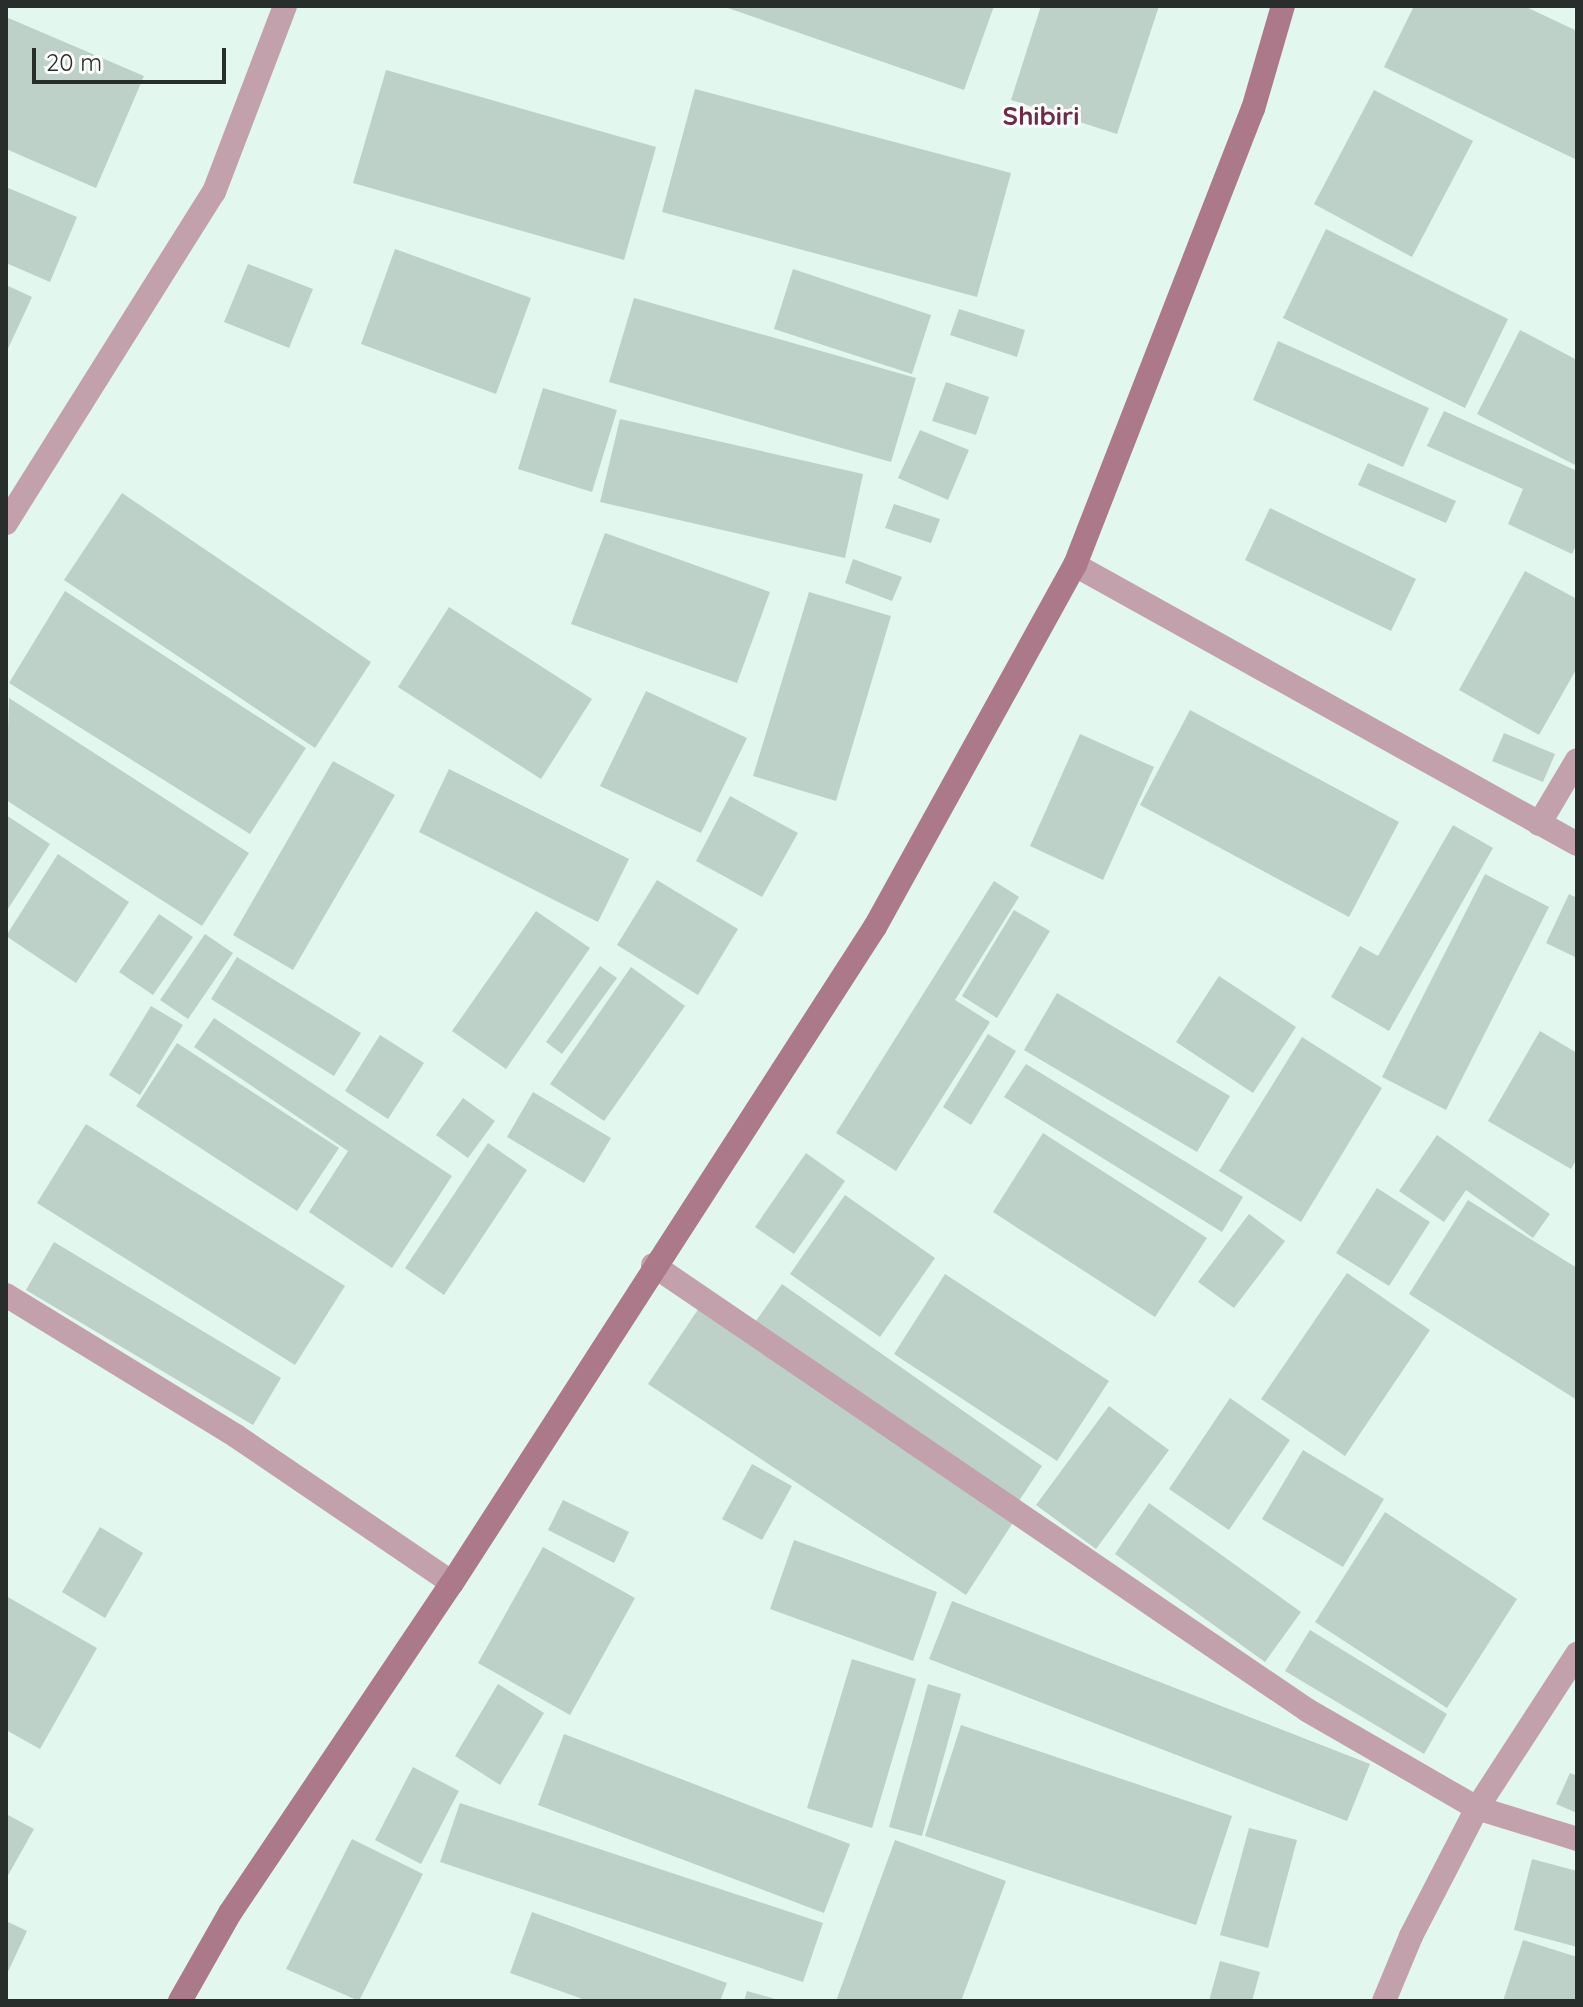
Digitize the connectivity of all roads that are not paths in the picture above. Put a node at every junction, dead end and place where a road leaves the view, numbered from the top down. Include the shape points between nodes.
1 (285, 6) edge
2 (1283, 6) edge
3 (6, 523) edge
4 (1075, 565) junction
5 (1577, 760) edge
6 (1539, 824) junction
7 (1577, 844) edge
8 (653, 1265) junction
9 (6, 1295) edge
10 (452, 1583) junction
11 (1577, 1654) edge
12 (1477, 1808) junction
13 (1577, 1839) edge
14 (180, 2001) edge
15 (1384, 2001) edge

1 - 3 street via 214,192
2 - 4 main road via 1253,109
4 - 6 street
4 - 8 main road via 875,927
5 - 6 street
6 - 7 street
8 - 10 main road
8 - 12 street via 1307,1710
9 - 10 street via 236,1436
10 - 14 main road via 230,1913
11 - 12 street
12 - 13 street
12 - 15 street

